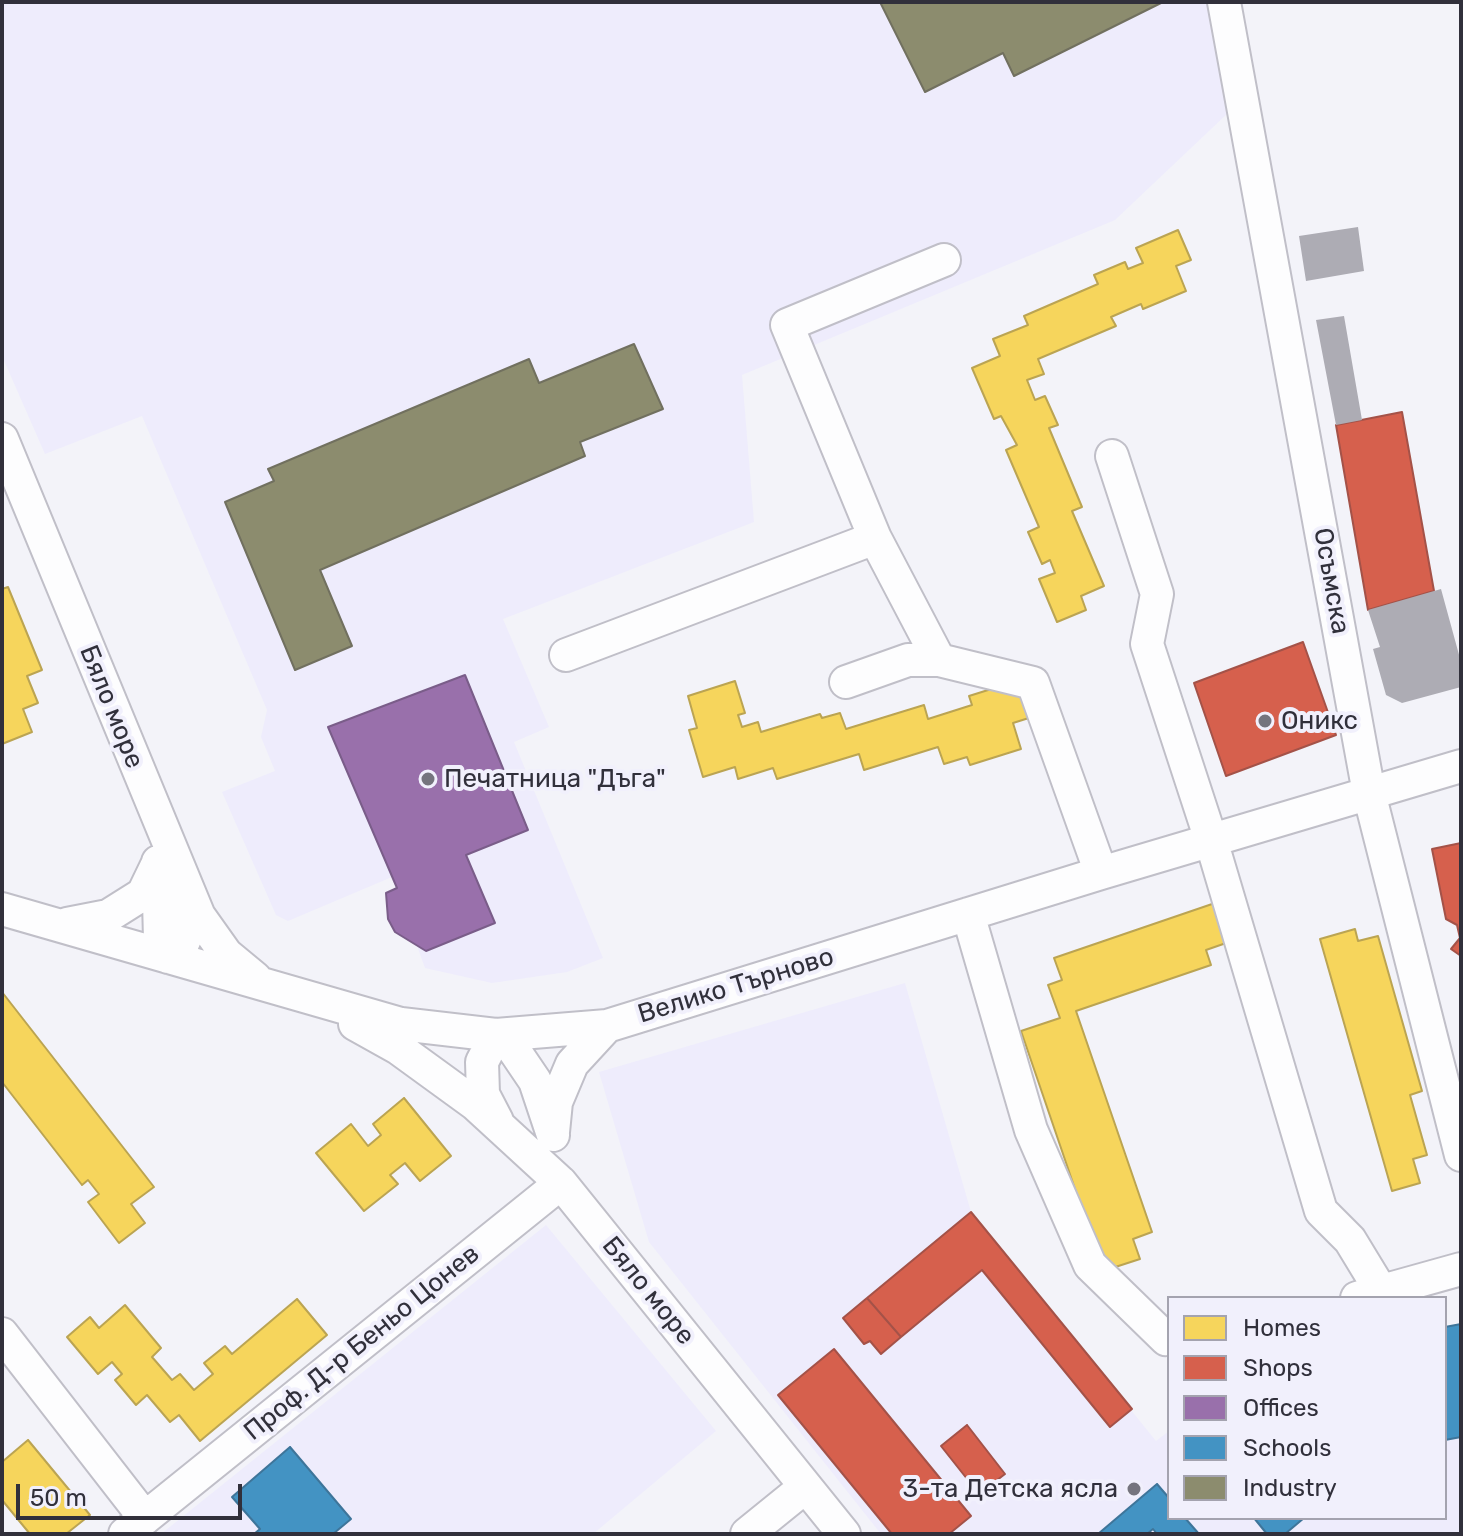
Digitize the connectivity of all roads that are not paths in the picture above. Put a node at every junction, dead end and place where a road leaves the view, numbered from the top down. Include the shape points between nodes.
1 (1224, 2) edge
2 (944, 260) dead end
3 (2, 439) edge
4 (1112, 456) dead end
5 (875, 538) junction
6 (566, 655) dead end
7 (939, 660) junction
8 (846, 682) dead end
9 (1461, 766) edge
10 (1369, 793) junction
11 (160, 828) junction
12 (1211, 840) junction
13 (158, 862) junction
14 (1101, 873) junction
15 (188, 893) junction
16 (2, 909) edge
17 (968, 914) junction
18 (61, 925) junction
19 (168, 957) junction
20 (264, 986) junction
21 (315, 1001) junction
22 (607, 1026) junction
23 (496, 1035) junction
24 (500, 1127) junction
25 (553, 1135) junction
26 (1461, 1155) edge
27 (561, 1183) junction
28 (1461, 1269) edge
29 (1369, 1294) edge
30 (2, 1334) edge
31 (1167, 1339) edge
32 (805, 1487) junction
33 (135, 1526) edge
34 (747, 1534) edge
35 (844, 1534) edge

1 - 10 street, Осъмска
2 - 5 street via 787,325
3 - 11 street, Бяло море
4 - 12 street via 1157,594 1147,644
5 - 6 street
5 - 7 street
7 - 8 street via 908,660
7 - 14 street via 1033,683
9 - 10 street, Велико Търново
10 - 12 street, Велико Търново
10 - 26 street, Осъмска
11 - 13 street, Бяло море
11 - 15 street
12 - 14 street, Велико Търново
12 - 29 street via 1321,1211 1350,1240
13 - 18 street, Бяло море via 143,894 108,916
13 - 19 street via 160,939
14 - 17 street, Велико Търново
15 - 19 street via 191,918 184,941
15 - 20 street via 226,954
16 - 18 street, Велико Търново
17 - 22 street, Велико Търново
17 - 31 street via 1031,1130 1090,1265
18 - 19 street, Велико Търново
19 - 20 street, Велико Търново
20 - 21 street, Велико Търново
21 - 23 street, Велико Търново via 401,1024
21 - 24 street via 398,1048
22 - 23 street, Велико Търново
22 - 25 street, Бяло море via 572,1064 556,1102
23 - 24 street via 482,1062 483,1094
23 - 25 street via 512,1047 535,1081
24 - 27 street
25 - 27 street, Бяло море
27 - 32 street, Бяло море
27 - 33 street, Проф. Д-р Беньо Цонев
28 - 29 street
30 - 33 street
32 - 34 street
32 - 35 street, Бяло море

